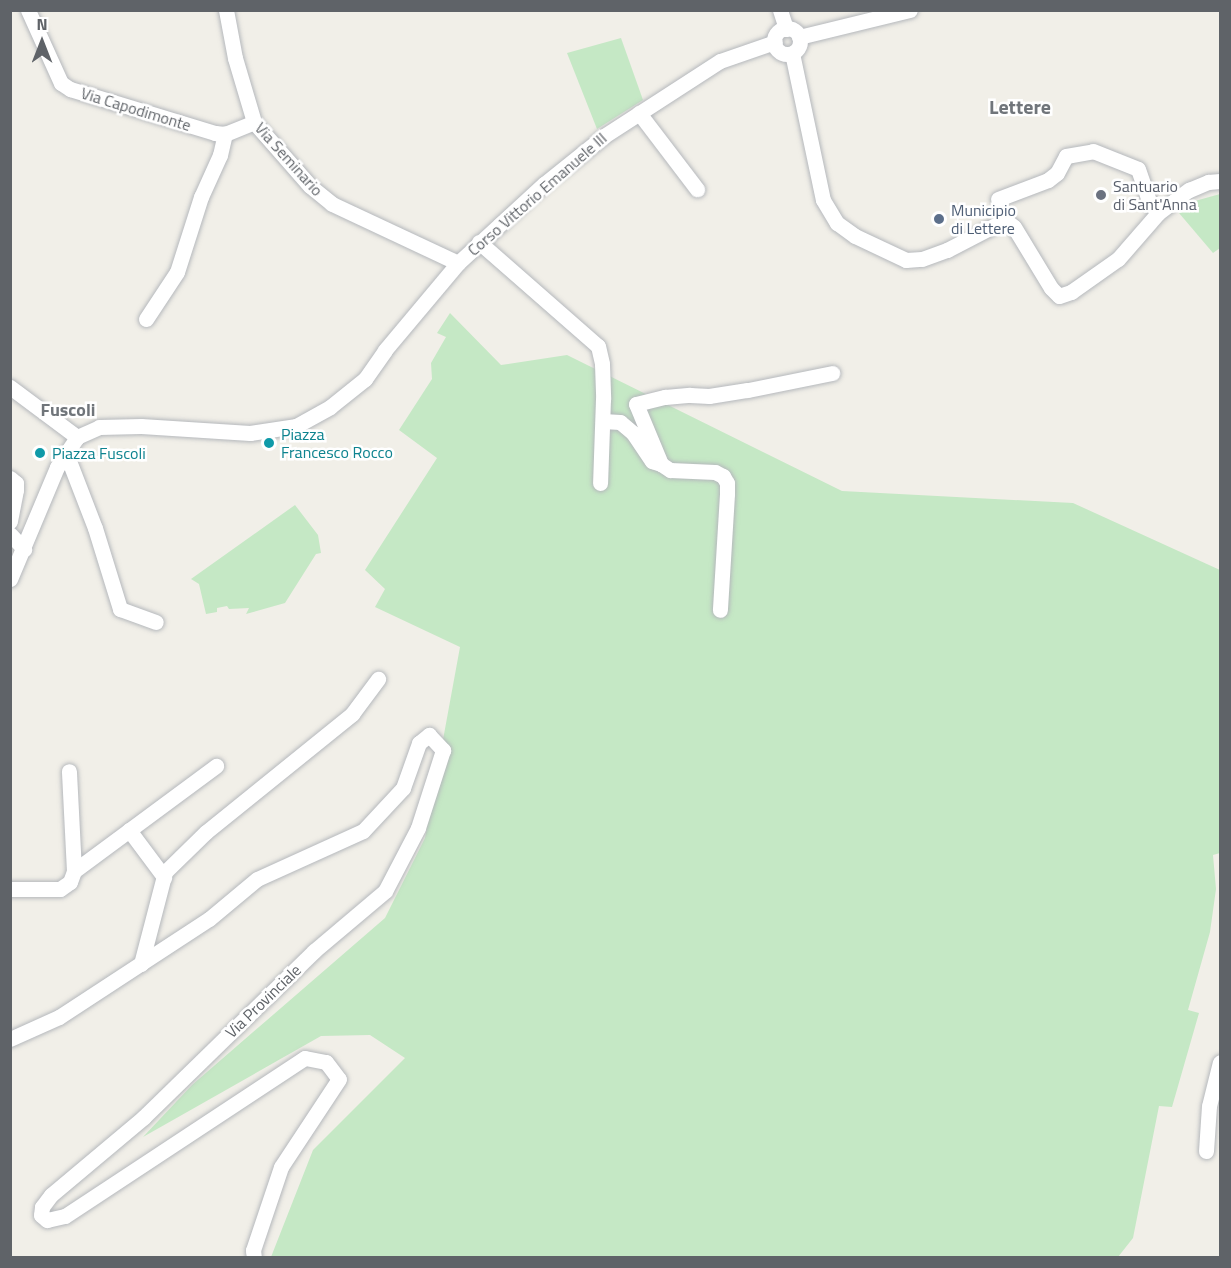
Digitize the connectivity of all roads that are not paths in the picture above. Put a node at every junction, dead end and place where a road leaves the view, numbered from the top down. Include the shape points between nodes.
1 (28, 10) edge
2 (226, 10) edge
3 (780, 10) edge
4 (910, 10) edge
5 (786, 29) junction
6 (799, 37) junction
7 (775, 42) junction
8 (792, 53) junction
9 (639, 113) junction
10 (254, 122) junction
11 (225, 134) junction
12 (1221, 181) edge
13 (697, 189) dead end
14 (998, 199) dead end
15 (1158, 213) junction
16 (478, 242) junction
17 (458, 263) junction
18 (146, 319) dead end
19 (832, 373) dead end
20 (10, 387) edge
21 (603, 421) junction
22 (77, 436) junction
23 (66, 453) junction
24 (662, 464) junction
25 (10, 478) edge
26 (600, 483) dead end
27 (10, 521) edge
28 (10, 534) edge
29 (24, 549) junction
30 (10, 579) edge
31 (720, 610) dead end
32 (156, 622) dead end
33 (378, 679) dead end
34 (216, 766) dead end
35 (69, 771) dead end
36 (129, 830) junction
37 (74, 871) junction
38 (164, 877) junction
39 (10, 889) edge
40 (141, 964) junction
41 (10, 1039) edge
42 (1221, 1062) edge
43 (1206, 1150) dead end
44 (254, 1257) edge

1 - 11 street, Via Capodimonte via 61,83 70,89
2 - 10 street, Via Seminario
3 - 5 street
4 - 6 street
5 - 6 street
5 - 7 street via 776,35
6 - 8 street via 798,48
7 - 8 street via 778,51
7 - 9 street, Corso Vittorio Emanuele III via 720,61
8 - 15 street via 823,200 837,223 906,260 948,250 1005,220 1014,227 1059,296 1118,259
9 - 13 street
9 - 16 street, Corso Vittorio Emanuele III via 559,172
10 - 11 street
10 - 17 street, Via Seminario via 325,200
11 - 18 street via 177,272
12 - 15 street via 1189,190
14 - 15 street via 1048,180 1066,156 1093,151 1138,169 1149,201
16 - 17 street, Corso Vittorio Emanuele III
16 - 21 street via 598,346
17 - 22 street, Corso Vittorio Emanuele III via 364,379 330,407 296,426 250,433 99,427
19 - 24 street via 748,390 665,397 636,404
20 - 22 street
21 - 24 street via 620,422 633,433 651,461
21 - 26 street
22 - 23 street
23 - 29 street via 57,466
23 - 32 street via 120,609
24 - 31 street via 670,470 715,472 727,483
25 - 27 street via 16,483 16,490
28 - 29 street
29 - 30 street
33 - 38 street via 352,714 206,832
34 - 36 street
35 - 37 street
36 - 37 street
36 - 38 street
37 - 39 street via 70,882 60,889
38 - 40 street
40 - 41 street, Via Provinciale via 58,1017
40 - 44 street, Via Provinciale via 208,919 257,879 363,831 403,788 419,743 429,735 443,750 418,828 385,891 314,951 144,1117 51,1195 42,1207 41,1215 46,1220 65,1216 305,1058 326,1062 339,1079 281,1167
42 - 43 street via 1209,1106

